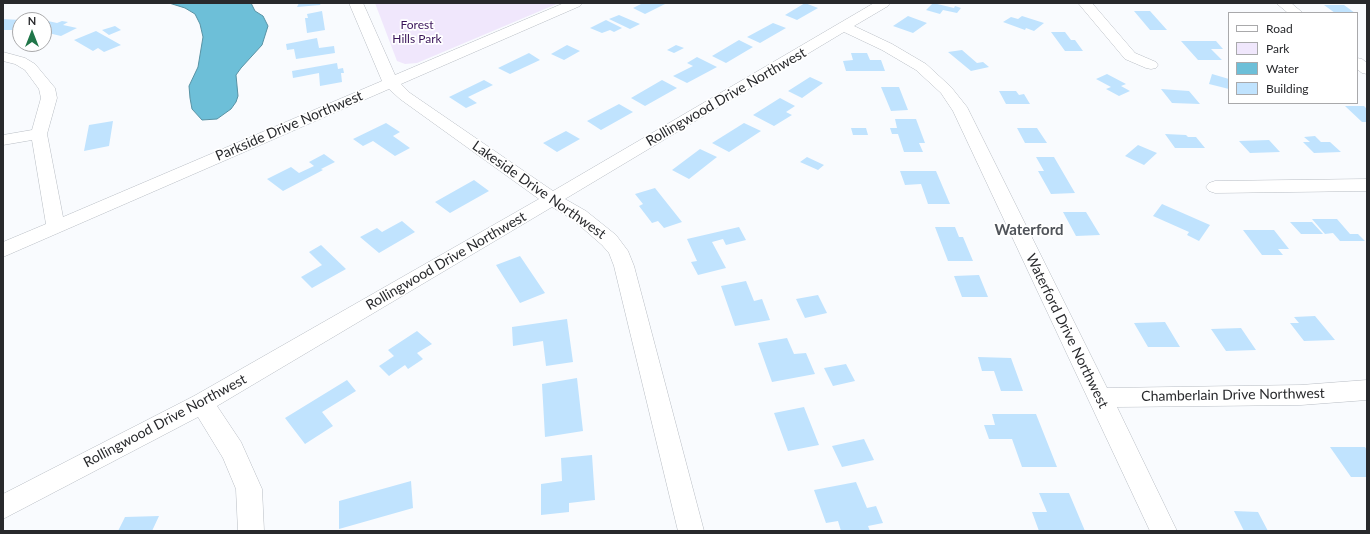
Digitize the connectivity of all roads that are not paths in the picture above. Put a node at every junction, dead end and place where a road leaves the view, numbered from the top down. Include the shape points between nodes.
1 (356, 3) edge
2 (576, 3) edge
3 (883, 3) edge
4 (1085, 3) edge
5 (1283, 3) edge
6 (1295, 12) edge
7 (845, 27) junction
8 (3, 56) edge
9 (1358, 63) edge
10 (1151, 65) dead end
11 (1367, 70) edge
12 (390, 82) junction
13 (38, 134) junction
14 (3, 140) edge
15 (1367, 185) edge
16 (1215, 187) dead end
17 (552, 200) junction
18 (56, 227) junction
19 (3, 250) edge
20 (1367, 390) edge
21 (1099, 398) junction
22 (202, 403) junction
23 (3, 507) edge
24 (252, 531) edge
25 (691, 531) edge
26 (1164, 531) edge

1 - 12 street, Lakeside Drive Northwest
2 - 12 street, Parkside Drive Northwest
3 - 7 street, Rollingwood Drive Northwest
4 - 10 street via 1130,56
5 - 6 street
7 - 17 street, Rollingwood Drive Northwest
7 - 21 street, Waterford Drive Northwest via 910,59 929,73 955,101
8 - 13 street via 30,67 47,88 49,98
9 - 11 street
12 - 17 street, Lakeside Drive Northwest via 405,96
12 - 18 street, Parkside Drive Northwest
13 - 14 street
13 - 18 street
15 - 16 street
17 - 22 street, Rollingwood Drive Northwest
17 - 25 street, Lakeside Drive Northwest via 579,216 609,240 618,251 624,266
18 - 19 street, Parkside Drive Northwest
20 - 21 street, Chamberlain Drive Northwest via 1301,395
21 - 26 street, Waterford Drive Northwest
22 - 23 street, Rollingwood Drive Northwest
22 - 24 street via 240,466 248,489

